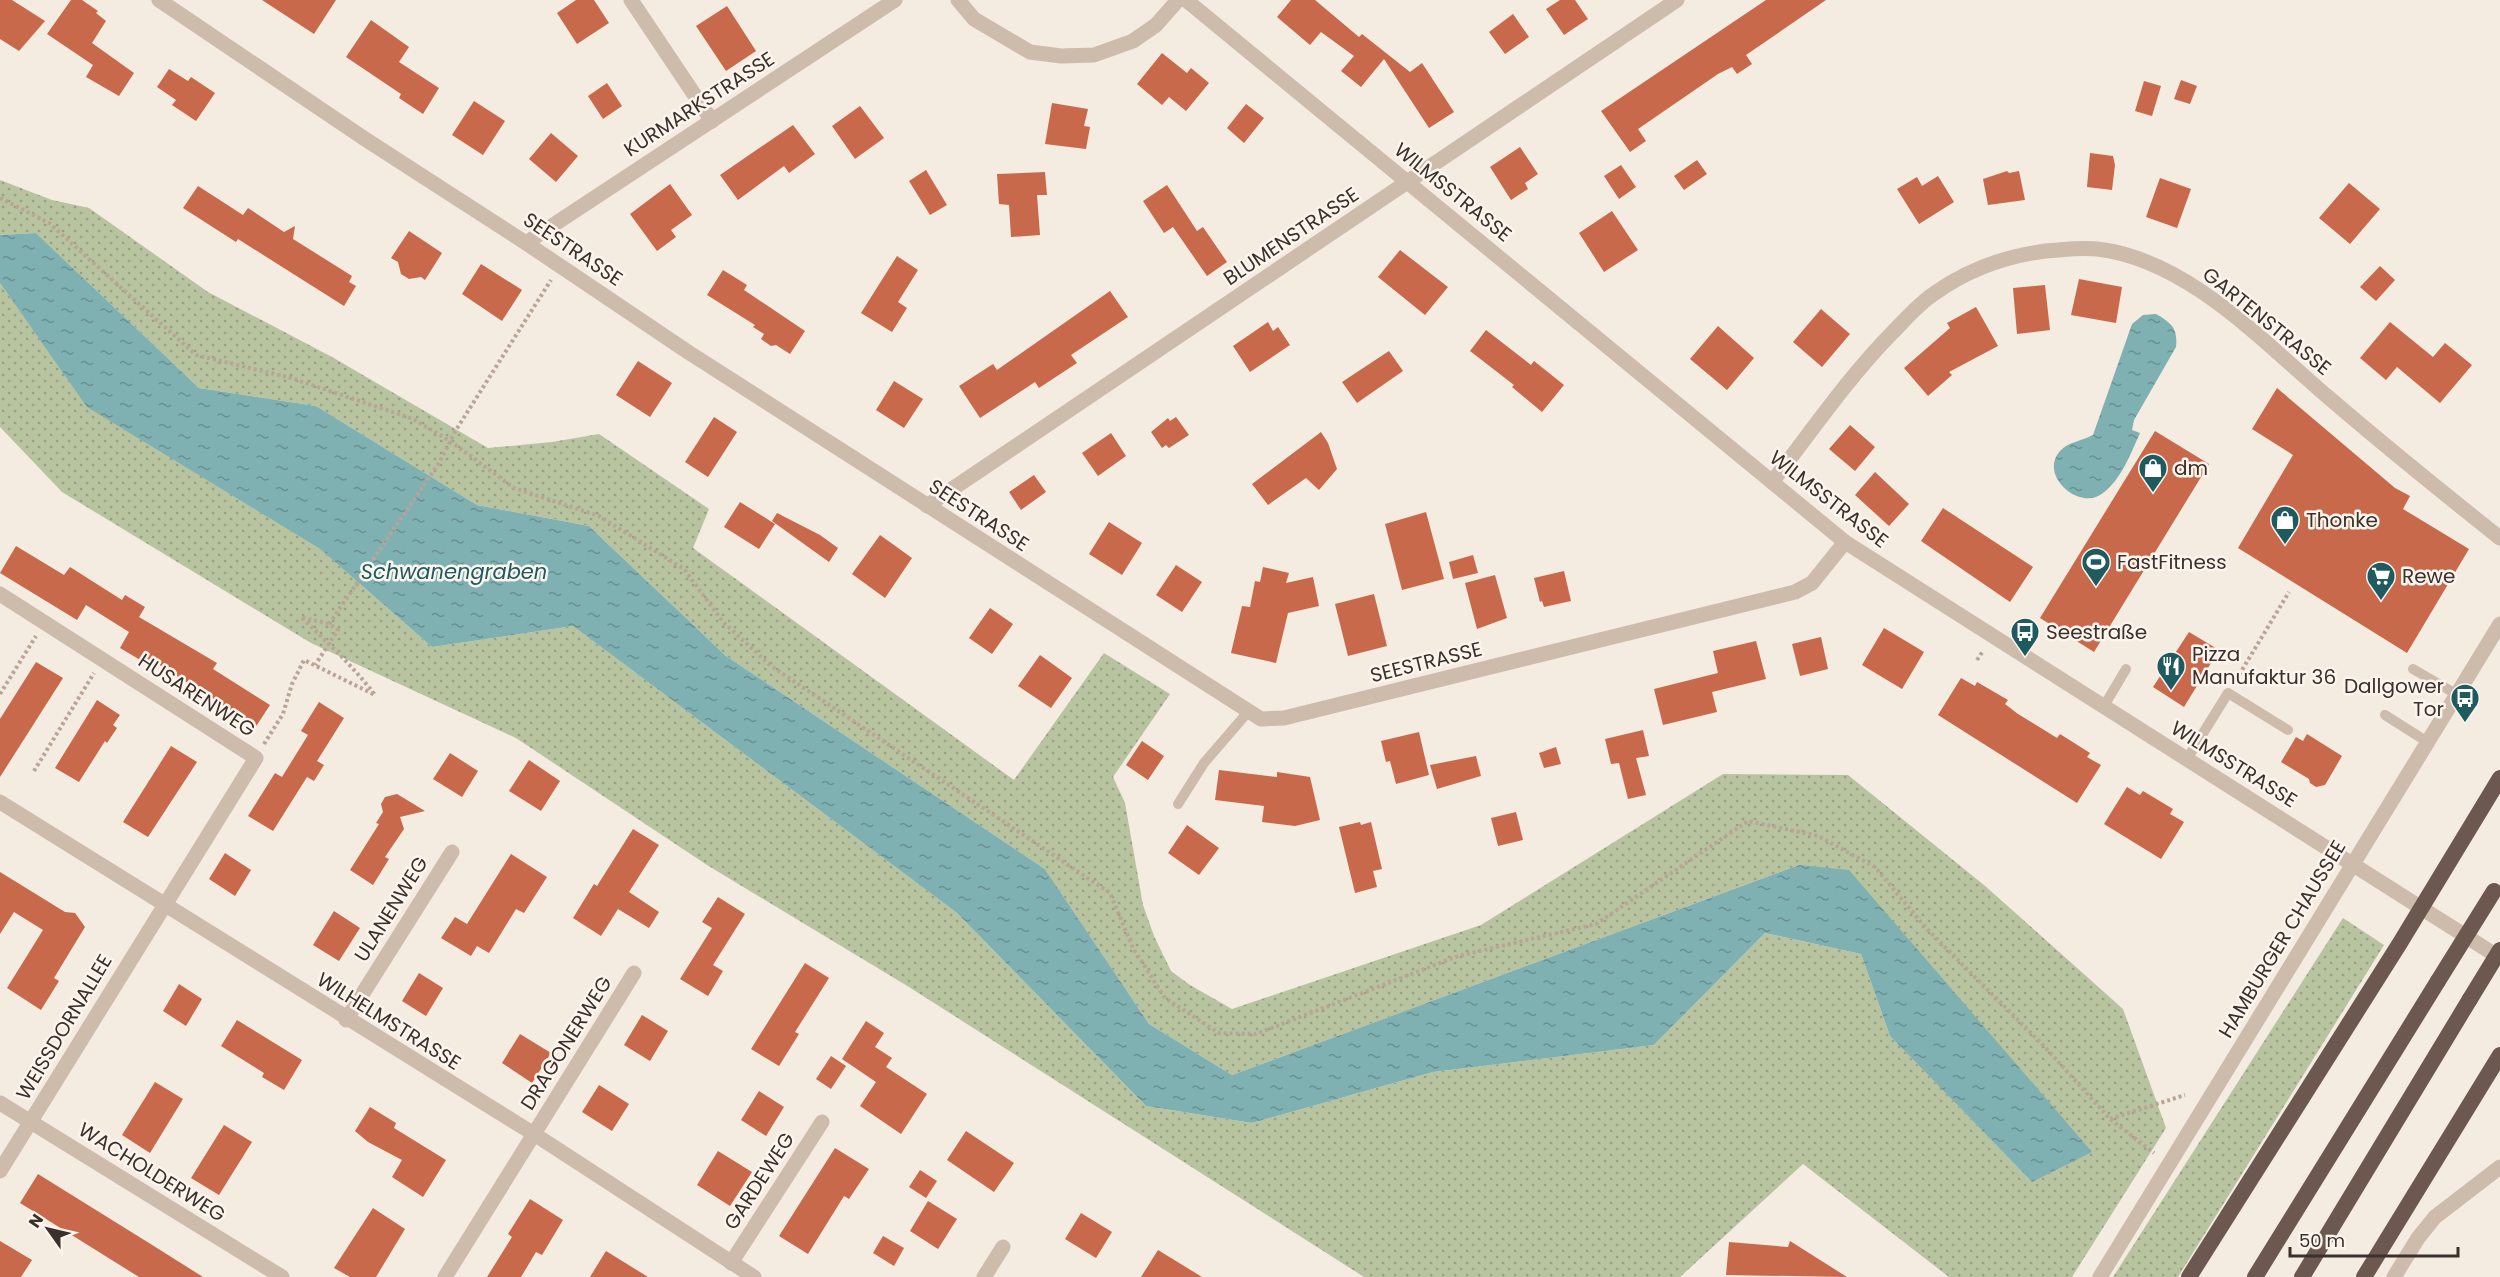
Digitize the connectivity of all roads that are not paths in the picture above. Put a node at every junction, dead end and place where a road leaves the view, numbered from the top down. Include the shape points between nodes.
1 (159, 0) edge
2 (631, 0) edge
3 (896, 0) edge
4 (958, 0) edge
5 (1178, 0) edge
6 (1186, 0) edge
7 (1677, 0) edge
8 (712, 121) junction
9 (1408, 183) junction
10 (526, 243) junction
11 (1772, 482) junction
12 (927, 506) junction
13 (2500, 538) edge
14 (1845, 543) junction
15 (0, 594) edge
16 (2500, 624) edge
17 (2126, 669) dead end
18 (2413, 669) dead end
19 (2456, 694) junction
20 (2104, 706) junction
21 (1248, 712) junction
22 (2385, 715) dead end
23 (2288, 730) dead end
24 (2426, 741) junction
25 (2187, 759) junction
26 (2500, 778) edge
27 (0, 802) edge
28 (1178, 804) dead end
29 (452, 852) dead end
30 (2352, 864) junction
31 (2497, 886) edge
32 (164, 904) junction
33 (2421, 908) junction
34 (2500, 950) edge
35 (2500, 958) edge
36 (634, 973) dead end
37 (346, 1020) junction
38 (2500, 1055) edge
39 (0, 1103) edge
40 (31, 1122) junction
41 (822, 1122) dead end
42 (534, 1134) junction
43 (2500, 1167) edge
44 (0, 1171) edge
45 (1003, 1247) dead end
46 (731, 1263) junction
47 (282, 1277) edge
48 (445, 1277) edge
49 (754, 1277) edge
50 (984, 1277) edge
51 (2100, 1277) edge
52 (2189, 1277) edge
53 (2255, 1277) edge
54 (2302, 1277) edge
55 (2364, 1277) edge
56 (2394, 1277) edge

1 - 10 street, SEESTRASSE via 364,140
2 - 8 street
3 - 8 street, KURMARKSTRASSE
4 - 5 street via 974,19 1030,52 1061,56 1094,55 1133,41 1156,25
6 - 9 street, WILMSSTRASSE
7 - 9 street, BLUMENSTRASSE
8 - 10 street, KURMARKSTRASSE
9 - 11 street, WILMSSTRASSE
9 - 12 street, BLUMENSTRASSE
10 - 12 street, SEESTRASSE
11 - 13 street, GARTENSTRASSE via 1867,358 1934,294 1986,264 2018,254 2100,249 2145,261 2222,306 2392,452
11 - 14 street, WILMSSTRASSE
12 - 21 street, SEESTRASSE
14 - 20 street, WILMSSTRASSE
14 - 21 street, SEESTRASSE via 1812,583 1795,592 1284,718 1262,720
15 - 32 street, HUSARENWEG via 256,758
16 - 19 street, HAMBURGER CHAUSSEE
17 - 20 lane
18 - 19 lane
19 - 24 street, HAMBURGER CHAUSSEE
20 - 25 street, WILMSSTRASSE
21 - 28 lane via 1204,763
22 - 24 lane
23 - 25 lane via 2228,693
24 - 30 street, HAMBURGER CHAUSSEE
25 - 30 street, WILMSSTRASSE
26 - 33 highway
27 - 32 street, WILHELMSTRASSE
29 - 37 street, ULANENWEG
30 - 33 street, WILMSSTRASSE
30 - 51 street, HAMBURGER CHAUSSEE
31 - 53 highway, bridge
32 - 37 street, WILHELMSTRASSE
32 - 40 street, WEISSDORNALLEE
33 - 35 street, WILMSSTRASSE
33 - 52 highway
34 - 54 highway, bridge
36 - 42 street, DRAGONERWEG
37 - 42 street, WILHELMSTRASSE
38 - 55 highway
39 - 40 street, WACHOLDERWEG
40 - 44 street, WEISSDORNALLEE
40 - 47 street, WACHOLDERWEG
41 - 46 street, GARDEWEG
42 - 46 street, WILHELMSTRASSE
42 - 48 street, DRAGONERWEG
43 - 56 street via 2435,1217
45 - 50 street
46 - 49 street, WILHELMSTRASSE

